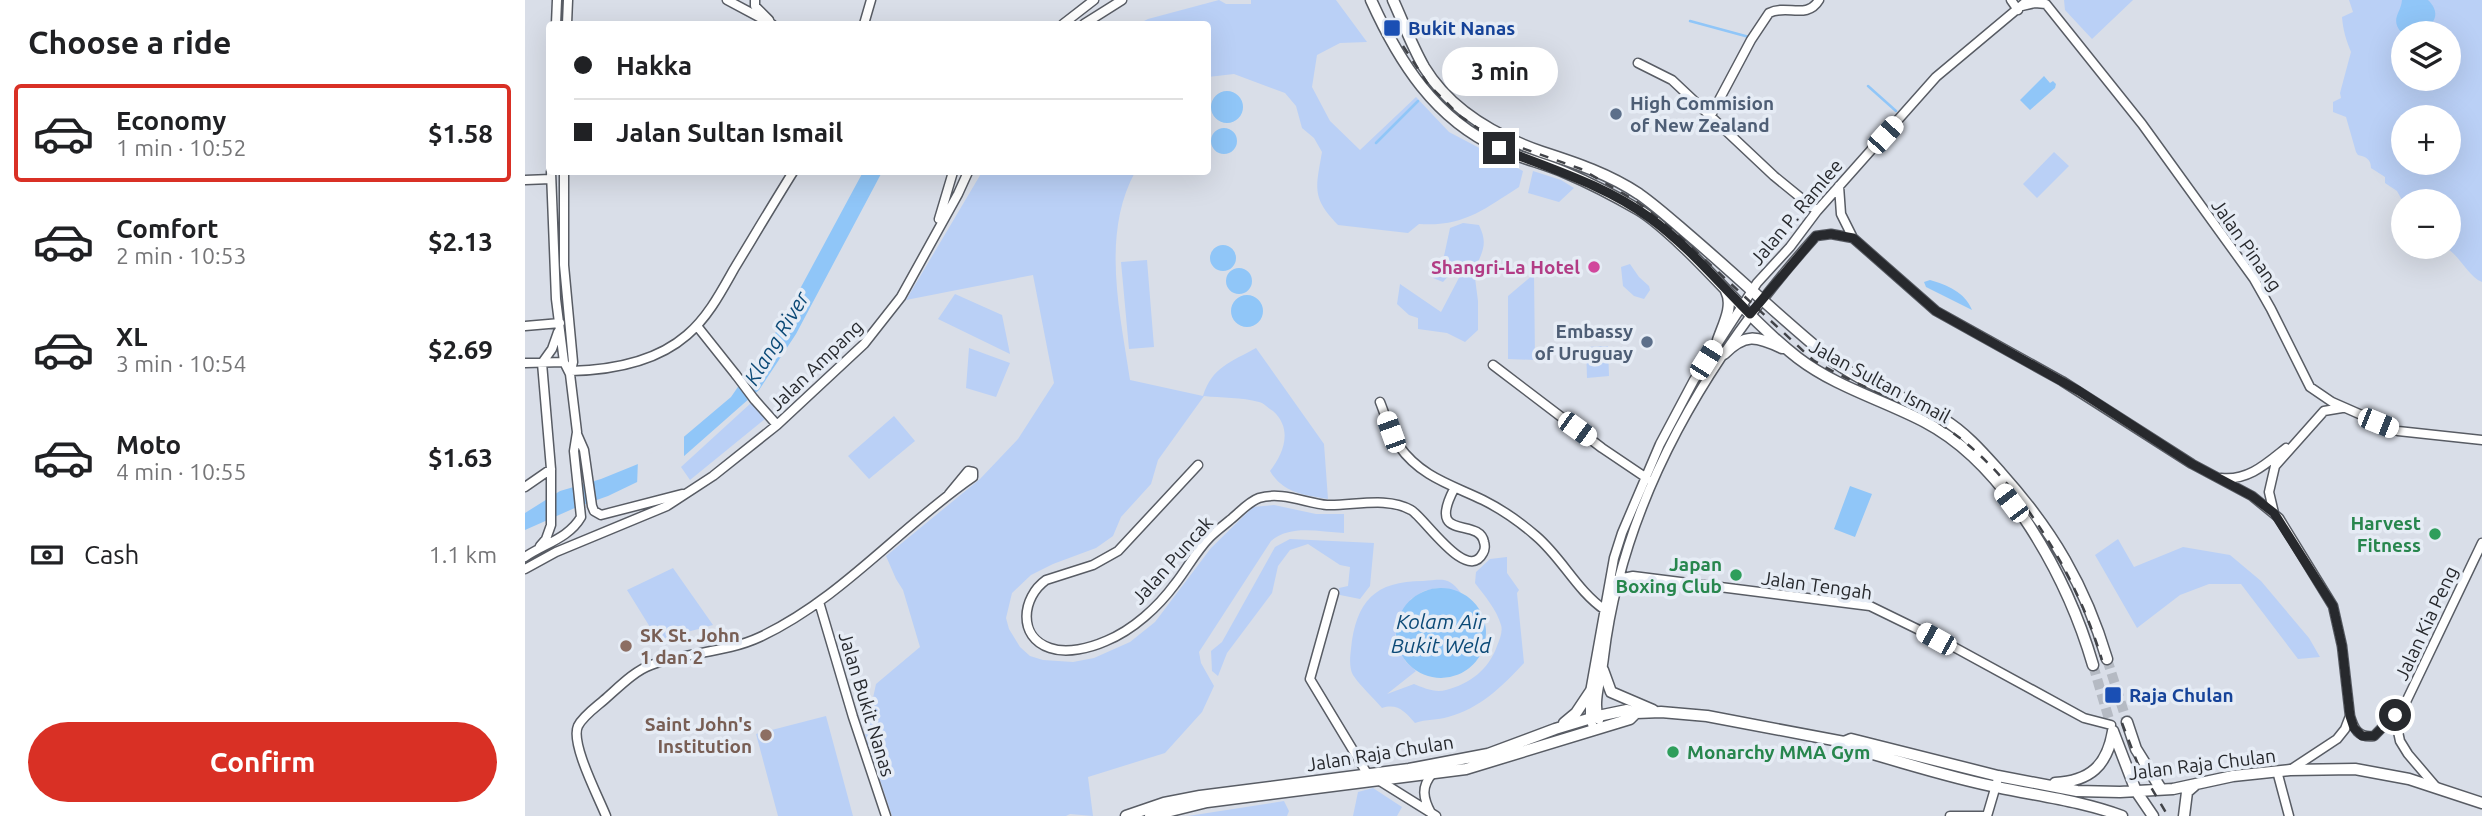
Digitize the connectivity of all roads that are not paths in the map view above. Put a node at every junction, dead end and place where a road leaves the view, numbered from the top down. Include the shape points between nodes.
1 (557, 0) edge
2 (568, 0) edge
3 (727, 0) edge
4 (755, 0) edge
5 (871, 0) edge
6 (1094, 0) edge
7 (1122, 0) edge
8 (1371, 0) edge
9 (1393, 0) edge
10 (1819, 0) edge
11 (2011, 0) edge
12 (2048, 2) edge
13 (2023, 5) edge
14 (556, 21) edge
15 (567, 21) edge
16 (766, 21) edge
17 (769, 21) edge
18 (865, 21) edge
19 (1067, 21) edge
20 (1089, 21) edge
21 (1639, 63) dead end
22 (1710, 117) junction
23 (551, 175) edge
24 (564, 175) edge
25 (791, 175) edge
26 (952, 175) edge
27 (967, 175) edge
28 (525, 180) edge
29 (1839, 186) junction
30 (1817, 211) junction
31 (936, 230) junction
32 (1853, 238) junction
33 (1722, 284) junction
34 (1755, 287) junction
35 (1761, 300) junction
36 (1742, 306) junction
37 (1750, 314) junction
38 (560, 323) junction
39 (525, 326) edge
40 (697, 326) junction
41 (1719, 340) junction
42 (1792, 352) junction
43 (1724, 354) junction
44 (564, 362) junction
45 (525, 363) edge
46 (542, 363) junction
47 (1493, 365) dead end
48 (570, 373) junction
49 (2323, 398) junction
50 (1380, 402) dead end
51 (2344, 408) junction
52 (777, 425) junction
53 (577, 432) junction
54 (2482, 440) edge
55 (1660, 444) junction
56 (1669, 448) junction
57 (1198, 465) dead end
58 (551, 469) junction
59 (2218, 478) junction
60 (1649, 480) junction
61 (525, 487) edge
62 (1454, 489) junction
63 (685, 494) junction
64 (949, 494) dead end
65 (2274, 513) junction
66 (2482, 542) edge
67 (534, 551) junction
68 (525, 557) edge
69 (525, 569) edge
70 (1618, 579) junction
71 (1334, 593) dead end
72 (819, 602) junction
73 (1607, 611) junction
74 (2107, 659) tunnel mouth
75 (2093, 664) tunnel mouth
76 (1603, 670) junction
77 (1590, 692) junction
78 (2405, 704) junction
79 (1656, 712) junction
80 (1636, 713) junction
81 (2350, 716) junction
82 (1594, 717) junction
83 (2127, 722) tunnel mouth
84 (2112, 728) junction
85 (1555, 729) junction
86 (1597, 729) junction
87 (2290, 770) junction
88 (2277, 771) junction
89 (1432, 774) junction
90 (1368, 775) junction
91 (1380, 781) junction
92 (1997, 782) junction
93 (2034, 783) junction
94 (2197, 783) junction
95 (2437, 788) junction
96 (2161, 789) junction
97 (2136, 791) junction
98 (2482, 803) edge
99 (1434, 814) edge
100 (606, 816) edge
101 (886, 816) edge
102 (1125, 816) edge
103 (1150, 816) edge
104 (1950, 816) edge
105 (1986, 816) edge
106 (2122, 816) edge
107 (2153, 816) edge
108 (2184, 816) edge
109 (2289, 816) edge

1 - 14 street
2 - 15 street
3 - 16 street
4 - 17 street
5 - 18 street
6 - 19 street
7 - 20 street
8 - 33 main road, Jalan Sultan Ismail via 1419,86 1446,114 1499,148 1562,171 1639,210
9 - 34 main road via 1426,69 1471,117 1518,143 1573,161 1637,193
10 - 22 street via 1806,12 1787,9 1769,13
11 - 13 street
12 - 13 street, Jalan Pinang
12 - 49 street, Jalan Pinang via 2254,279 2310,387
13 - 29 street, Jalan P. Ramlee via 1936,77
21 - 22 street via 1672,80
22 - 30 street
23 - 28 street
23 - 38 street
24 - 48 street
25 - 40 street
26 - 31 street, Jalan Ampang
27 - 31 street, Jalan Ampang
29 - 30 street, Jalan P. Ramlee
29 - 32 street via 1841,214
30 - 34 street, Jalan P. Ramlee
31 - 52 street, Jalan Ampang via 901,297 864,344
32 - 35 street, Jalan P. Ramlee via 1816,236
32 - 59 street via 1936,311 2071,386
33 - 36 main road, Jalan Sultan Ismail
33 - 41 main road via 1729,306
34 - 35 main road, Jalan Sultan Ismail
34 - 36 street, Jalan P. Ramlee
35 - 37 street, Jalan P. Ramlee
35 - 74 main road, Jalan Sultan Ismail via 1838,365 1942,418 1980,449 2056,541 2087,601
36 - 37 main road, Jalan Sultan Ismail
36 - 41 street, Jalan P. Ramlee
37 - 42 main road, Jalan Sultan Ismail
37 - 43 street, Jalan P. Ramlee
38 - 39 street
38 - 44 street
38 - 46 street
40 - 48 street via 653,355 608,369
40 - 52 street, bridge
41 - 55 street, Jalan P. Ramlee
42 - 43 main road via 1747,338
42 - 75 main road, Jalan Sultan Ismail via 1846,387 1927,424 1976,461 2041,542 2082,628
43 - 56 street, Jalan P. Ramlee
44 - 46 street
44 - 48 street
45 - 46 street
46 - 58 street
47 - 60 street
48 - 53 street
49 - 51 street, Jalan Pinang
49 - 59 street via 2321,408 2269,462 2240,477
50 - 62 street via 1405,454
51 - 54 street, Jalan Pinang via 2398,431
51 - 65 street via 2324,411 2275,466 2269,492
52 - 63 street, Jalan Ampang
53 - 63 street, Jalan Ampang via 585,450 593,507 601,515
53 - 67 street via 574,451 582,517 568,532
55 - 56 street
55 - 60 street, Jalan P. Ramlee
56 - 60 street, Jalan P. Ramlee
57 - 62 street, Jalan Puncak via 1118,551 1093,565 1046,580 1034,593 1027,607 1027,622 1041,644 1070,650 1105,642 1128,629 1176,584 1210,537 1264,497 1325,505 1400,505 1415,513 1455,555 1476,559 1483,553 1482,538 1475,531 1454,526 1445,516
58 - 61 street
58 - 67 street via 551,524 546,539
59 - 65 street
60 - 70 street, Jalan P. Ramlee
60 - 73 street, Jalan P. Ramlee via 1618,546
62 - 73 street via 1521,523
63 - 69 street, Jalan Ampang
64 - 72 street
65 - 81 street via 2333,606
66 - 78 street, Jalan Kia Peng
67 - 68 street
70 - 73 street, Jalan P. Ramlee
70 - 84 street, Jalan Tengah via 1633,576 1870,606 2084,718
71 - 90 street via 1310,679
72 - 100 street via 758,638 648,666 583,719 576,731 577,742
72 - 101 street, Jalan Bukit Nanas
73 - 76 street, Jalan P. Ramlee
73 - 77 street, Jalan P. Ramlee
76 - 79 main road via 1611,692
76 - 82 street, Jalan P. Ramlee
77 - 82 street, Jalan P. Ramlee
77 - 85 main road via 1576,713
78 - 81 street via 2374,736 2358,733
78 - 95 street, Jalan Kia Peng via 2397,727 2400,741
79 - 80 main road, Jalan Raja Chulan
79 - 92 main road, Jalan Raja Chulan via 1707,716 1844,742 1851,739
80 - 82 main road, Jalan Raja Chulan via 1627,710
80 - 86 main road, Jalan Raja Chulan
81 - 87 street via 2337,739
82 - 85 main road, Jalan Raja Chulan
82 - 86 street, Jalan P. Ramlee
83 - 96 main road via 2136,749
84 - 93 main road via 2109,746 2097,769 2087,777
84 - 97 main road
85 - 90 main road, Jalan Raja Chulan via 1488,754
86 - 89 main road, Jalan Raja Chulan via 1483,765
87 - 88 main road, Jalan Raja Chulan
87 - 95 main road, Jalan Raja Chulan via 2355,769
88 - 94 main road, Jalan Raja Chulan
88 - 109 street
89 - 91 main road, Jalan Raja Chulan
89 - 99 street via 1424,789
90 - 102 main road, Jalan Raja Chulan via 1190,798
91 - 99 street
91 - 103 main road, Jalan Raja Chulan via 1207,802
92 - 93 main road, Jalan Raja Chulan
92 - 105 street
92 - 106 main road, Jalan Raja Chulan
93 - 97 main road, Jalan Raja Chulan via 2077,791
94 - 96 main road, Jalan Raja Chulan
94 - 108 main road via 2187,792
95 - 98 main road, Jalan Raja Chulan
96 - 97 main road, Jalan Raja Chulan
97 - 107 main road
104 - 105 street

